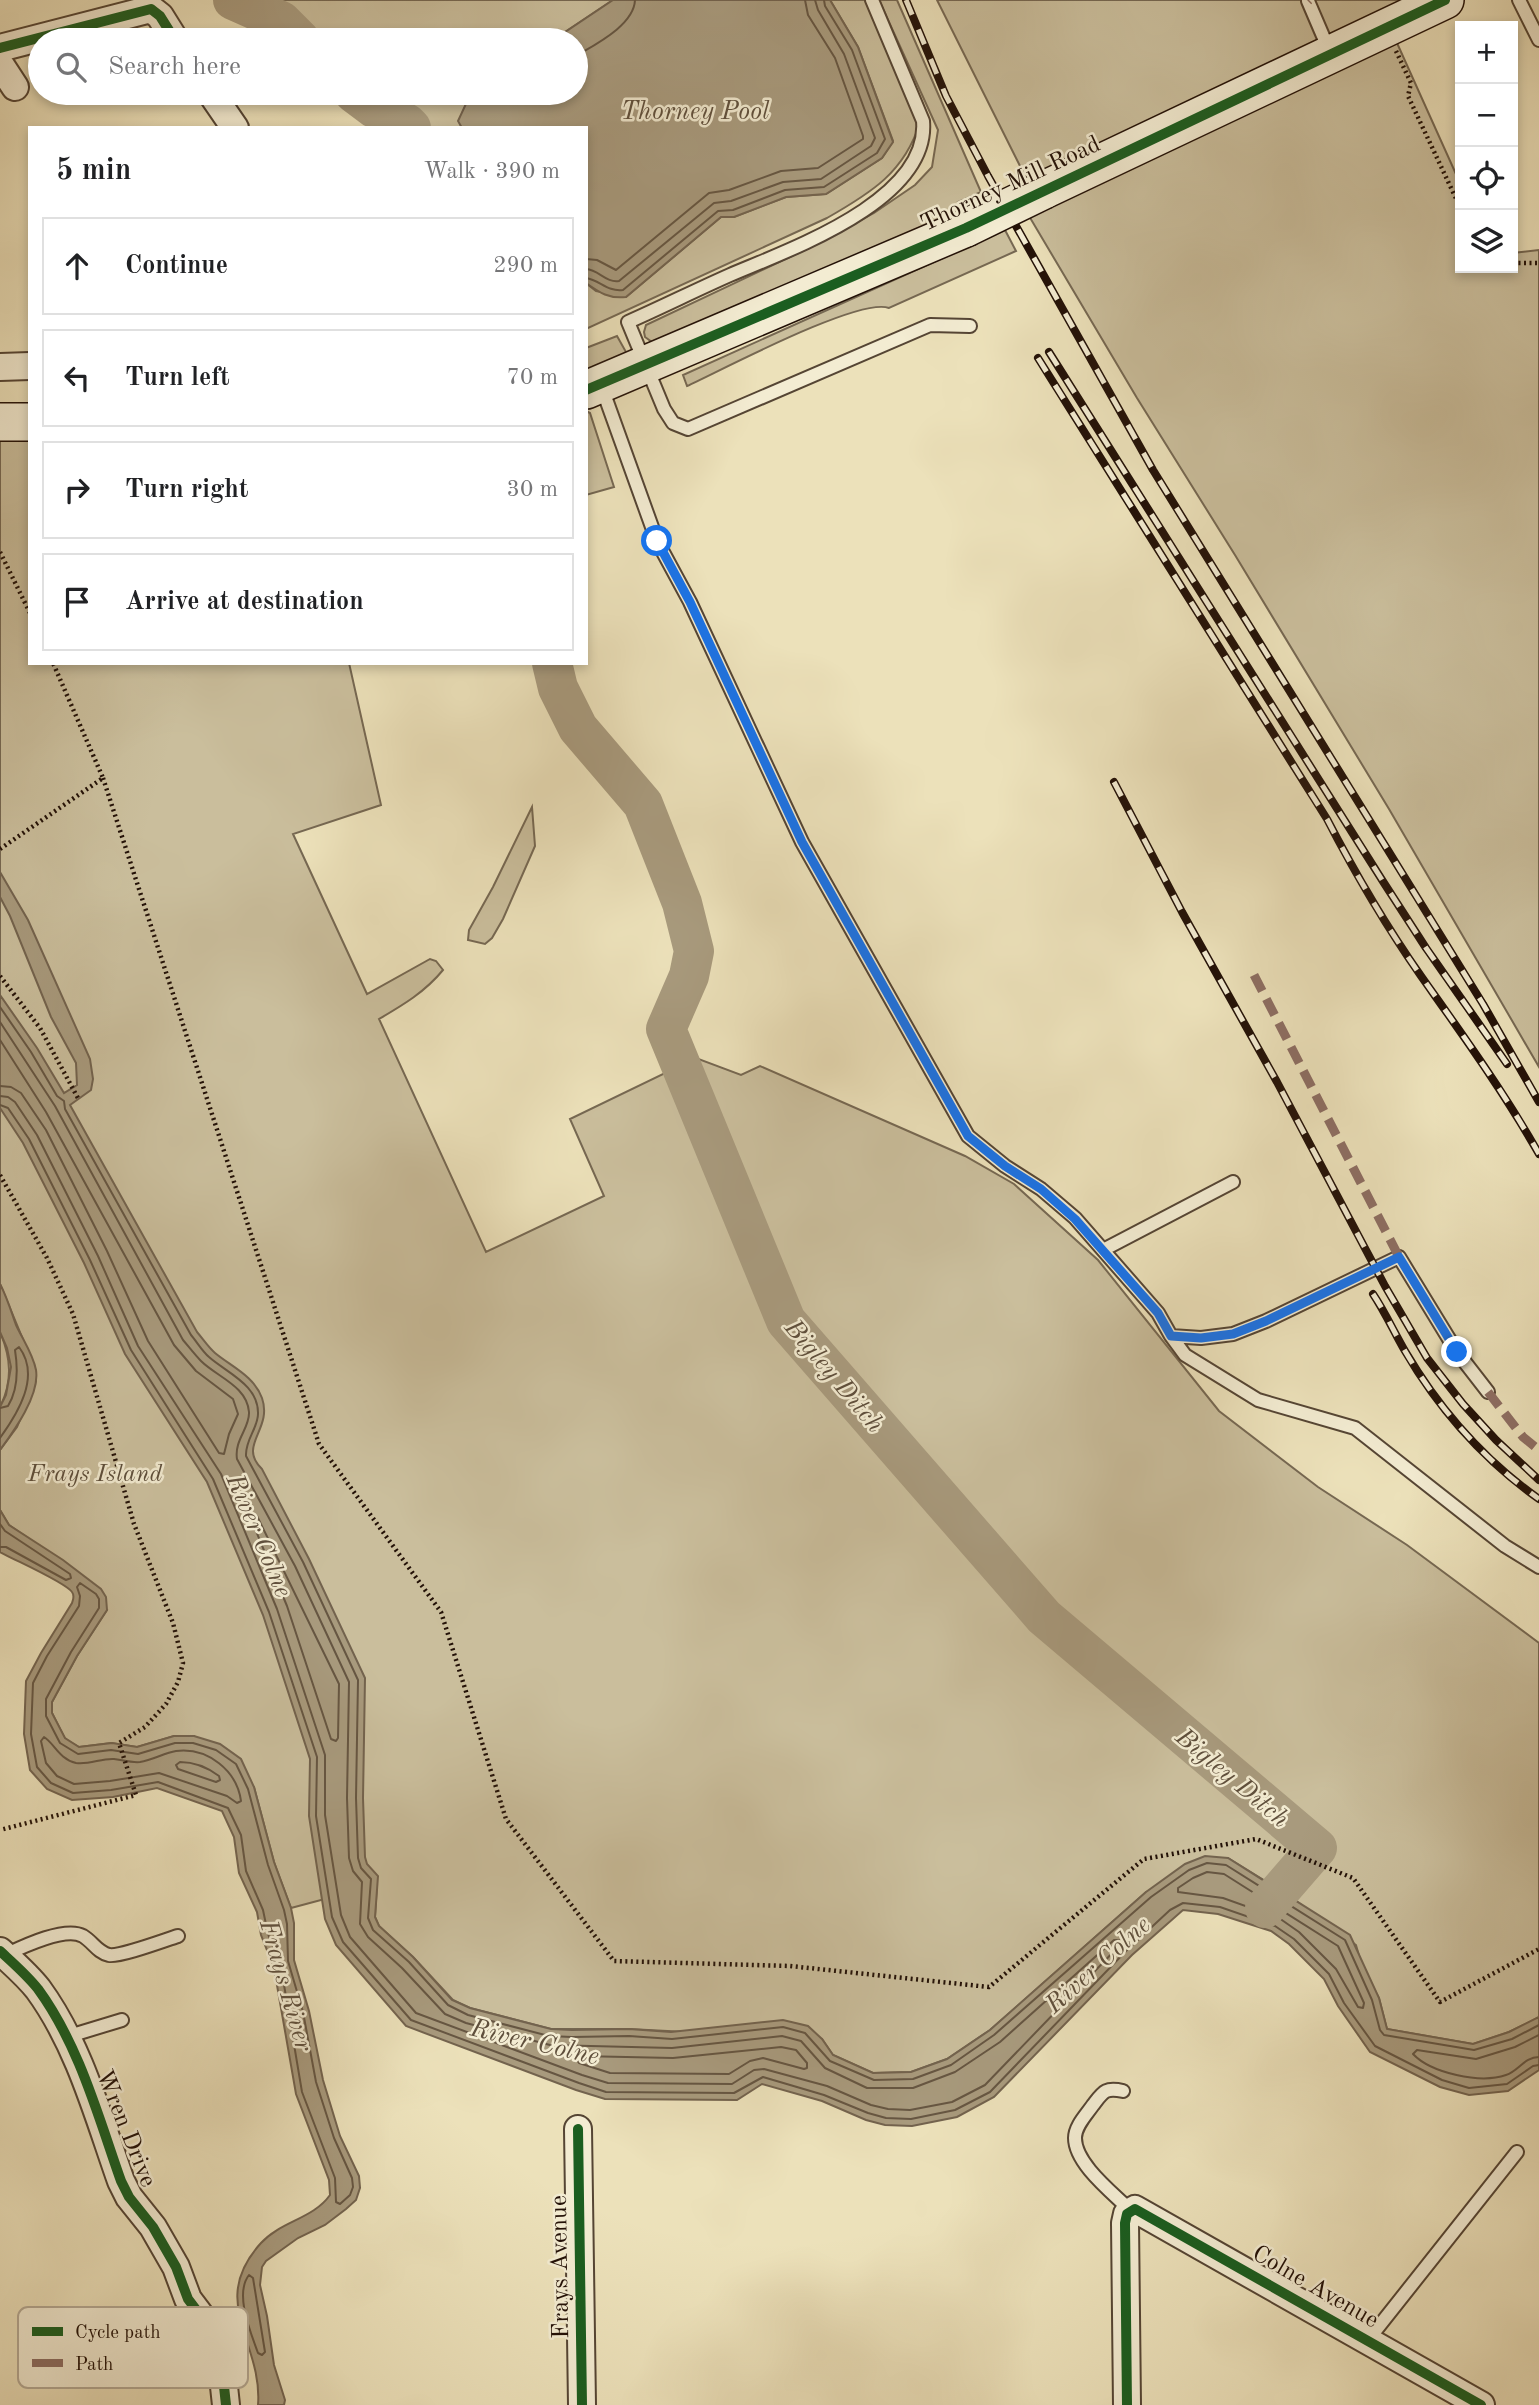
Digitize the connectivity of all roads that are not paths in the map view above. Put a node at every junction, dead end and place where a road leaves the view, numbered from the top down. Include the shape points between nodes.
1 (872, 0) edge
2 (1445, 0) edge
3 (1519, 0) edge
4 (1308, 1) edge
5 (77, 28) edge
6 (168, 28) edge
7 (1539, 40) edge
8 (28, 41) edge
9 (0, 48) edge
10 (1331, 54) junction
11 (0, 64) edge
12 (16, 87) dead end
13 (219, 105) edge
14 (234, 126) edge
15 (970, 326) dead end
16 (647, 365) junction
17 (28, 366) edge
18 (0, 367) edge
19 (593, 387) edge
20 (0, 422) edge
21 (28, 422) edge
22 (1233, 1182) dead end
23 (1103, 1250) junction
24 (1171, 1336) junction
25 (1488, 1392) dead end
26 (1539, 1567) edge
27 (178, 1936) dead end
28 (2, 1953) edge
29 (122, 2020) dead end
30 (66, 2037) junction
31 (1123, 2091) dead end
32 (578, 2129) dead end
33 (1517, 2152) dead end
34 (1129, 2211) junction
35 (194, 2307) edge
36 (1368, 2340) junction
37 (582, 2405) edge
38 (1127, 2405) edge
39 (1481, 2405) edge

1 - 16 lane via 923,121 924,131 910,167 858,215 628,322
2 - 10 street, Thorney Mill Road
3 - 7 lane
4 - 10 lane
5 - 6 street via 151,9
8 - 9 street
10 - 16 street, Thorney Mill Road, bridge via 966,228
11 - 12 street
13 - 14 street
15 - 16 lane via 930,325 688,429 673,424
16 - 19 street, Thorney Mill Road
17 - 18 street
19 - 23 lane via 657,541 802,842 968,1136 1041,1189
20 - 21 street
22 - 23 lane
23 - 24 lane via 1158,1313
24 - 25 lane via 1233,1334 1399,1257 1457,1352
24 - 26 lane via 1185,1355 1258,1400 1355,1428 1505,1546
27 - 28 lane via 111,1956 71,1933
28 - 30 street, Wren Drive via 37,1988
29 - 30 lane
30 - 35 street, Wren Drive via 121,2181 153,2227
31 - 34 lane via 1112,2088 1102,2093 1075,2137 1087,2166
32 - 37 street, Frays Avenue
33 - 36 lane
34 - 36 street, Colne Avenue via 1141,2212
34 - 38 street via 1125,2223
36 - 39 street, Colne Avenue

